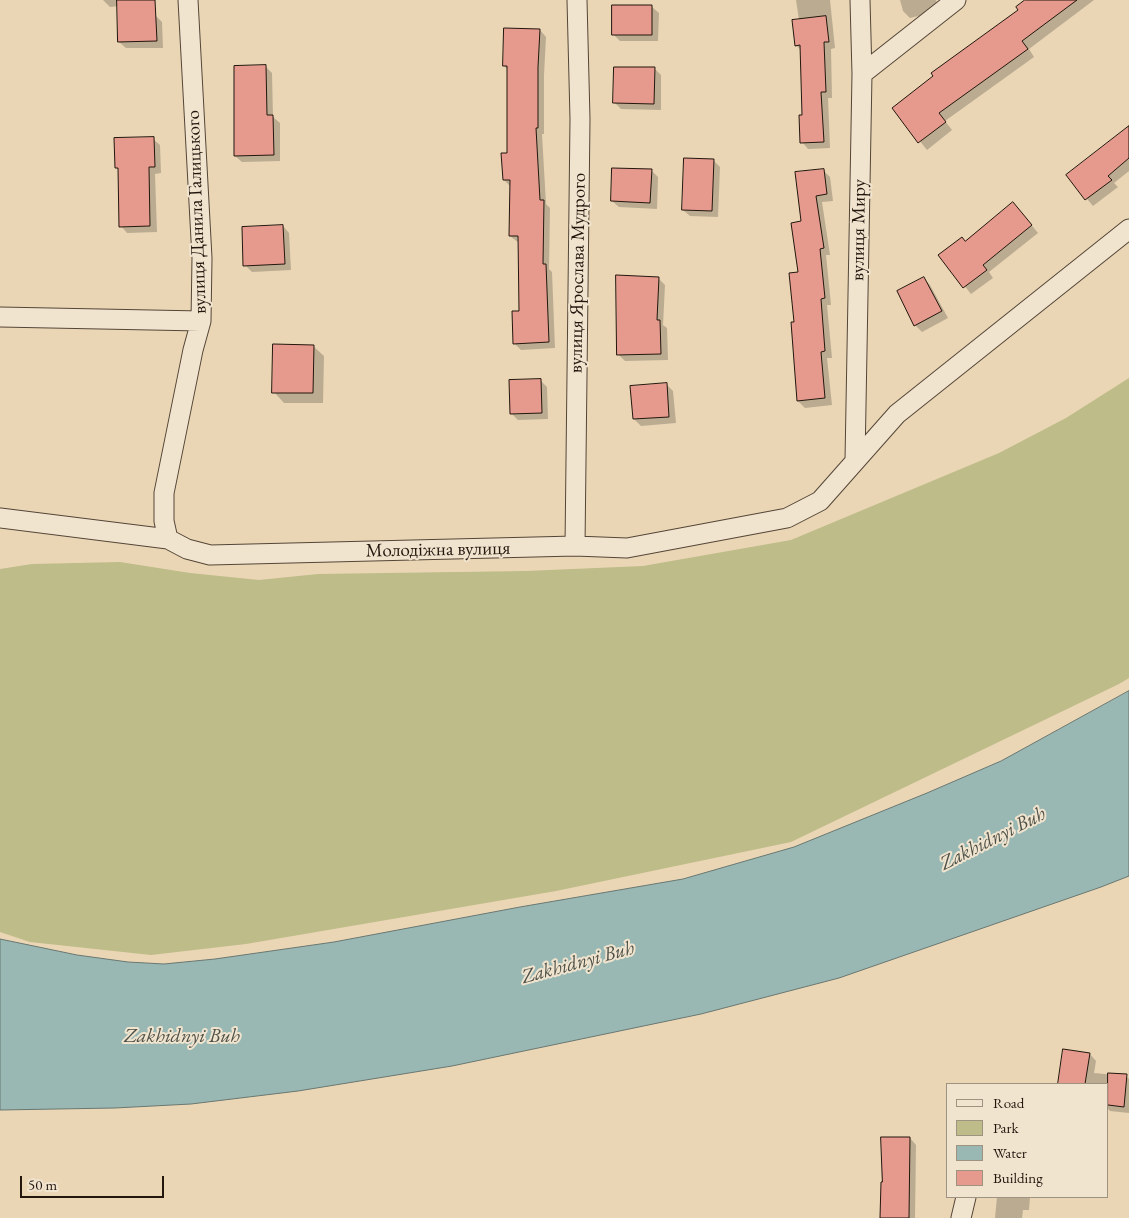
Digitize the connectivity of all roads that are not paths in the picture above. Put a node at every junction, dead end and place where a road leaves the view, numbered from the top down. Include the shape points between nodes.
1 (188, 0) edge
2 (577, 0) edge
3 (860, 0) edge
4 (956, 0) edge
5 (862, 74) junction
6 (1129, 229) edge
7 (0, 317) edge
8 (201, 321) junction
9 (855, 460) junction
10 (0, 518) edge
11 (168, 539) junction
12 (574, 546) junction
13 (966, 1198) edge
14 (961, 1218) edge

1 - 8 street, вулиця Данила Галицького via 202,258
2 - 12 street, вулиця Ярослава Мудрого via 580,119
3 - 5 street, вулиця Миру
4 - 5 street
5 - 9 street, вулиця Миру
6 - 9 street, Молодіжна вулиця via 897,414
7 - 8 street
8 - 11 street, вулиця Данила Галицького via 164,493
9 - 12 street, Молодіжна вулиця via 820,501 787,518 627,548
10 - 11 street, Молодіжна вулиця
11 - 12 street, Молодіжна вулиця via 187,549 210,555
13 - 14 street

